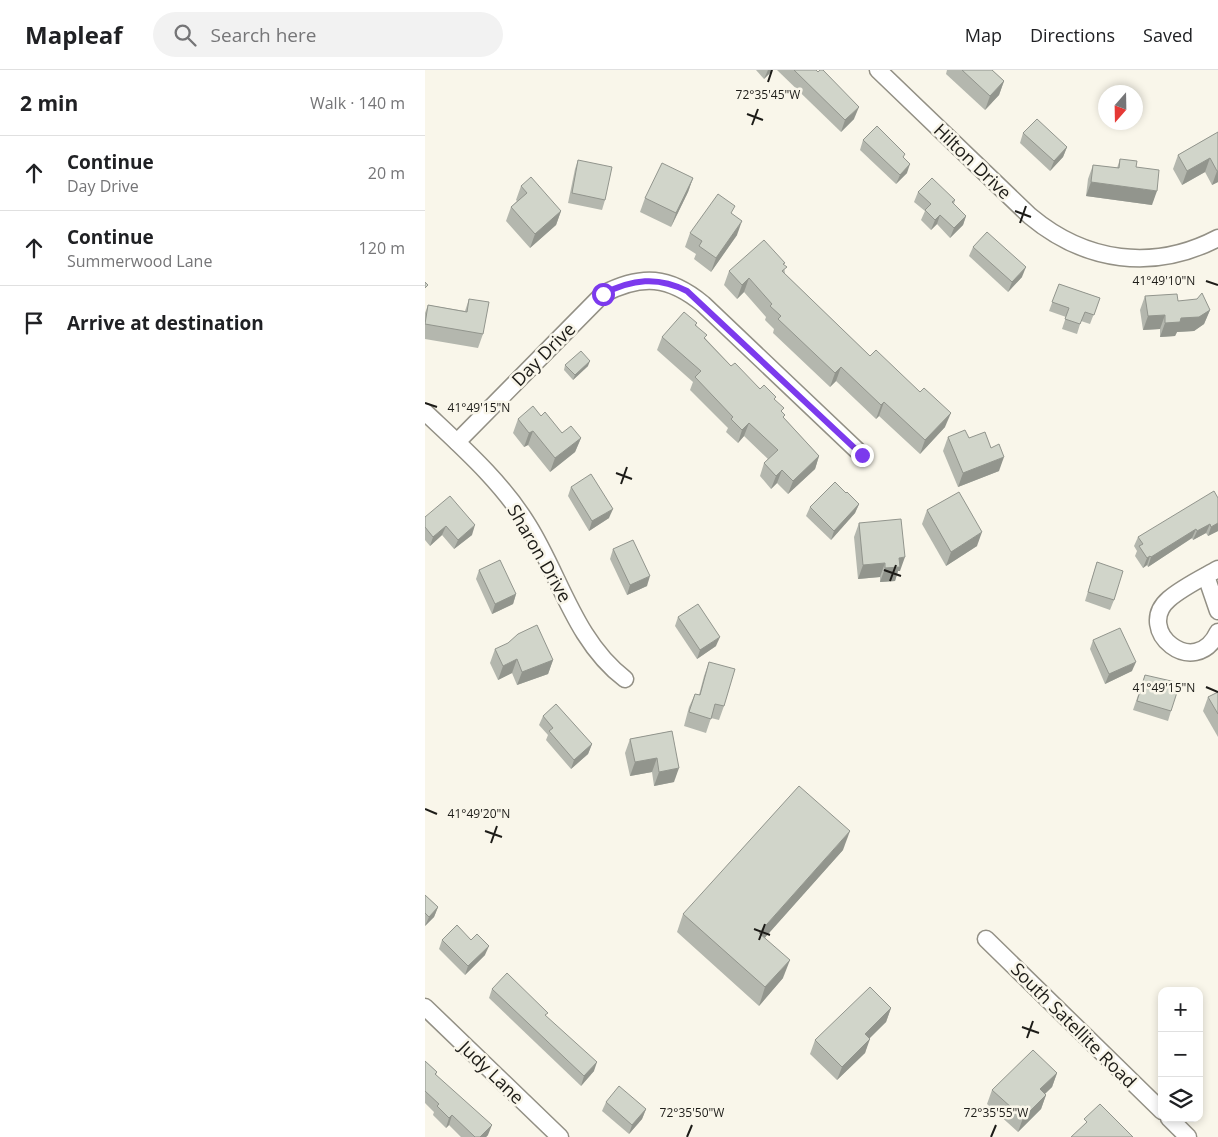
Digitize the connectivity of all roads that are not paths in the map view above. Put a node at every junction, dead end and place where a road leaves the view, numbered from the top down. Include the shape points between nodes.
1 (878, 70) edge
2 (1218, 238) edge
3 (425, 412) edge
4 (457, 442) junction
5 (862, 455) dead end
6 (1212, 572) edge
7 (1218, 611) edge
8 (1218, 632) edge
9 (625, 679) dead end
10 (986, 939) dead end
11 (425, 1007) edge
12 (1158, 1107) edge
13 (1173, 1122) edge
14 (559, 1137) edge
15 (1188, 1137) edge

1 - 2 street, Hilton Drive via 1030,216 1067,242 1116,257 1147,259 1204,246
3 - 4 street, Sharon Drive
4 - 5 street, Day Drive via 603,294 622,284 638,281 671,283 687,291
4 - 9 street, Sharon Drive via 511,501 528,525 591,645 607,666
6 - 7 street
6 - 8 street via 1169,599 1159,616 1159,626 1167,644 1185,652 1205,648
10 - 12 street, South Satellite Road
11 - 14 street, Judy Lane
13 - 15 street

